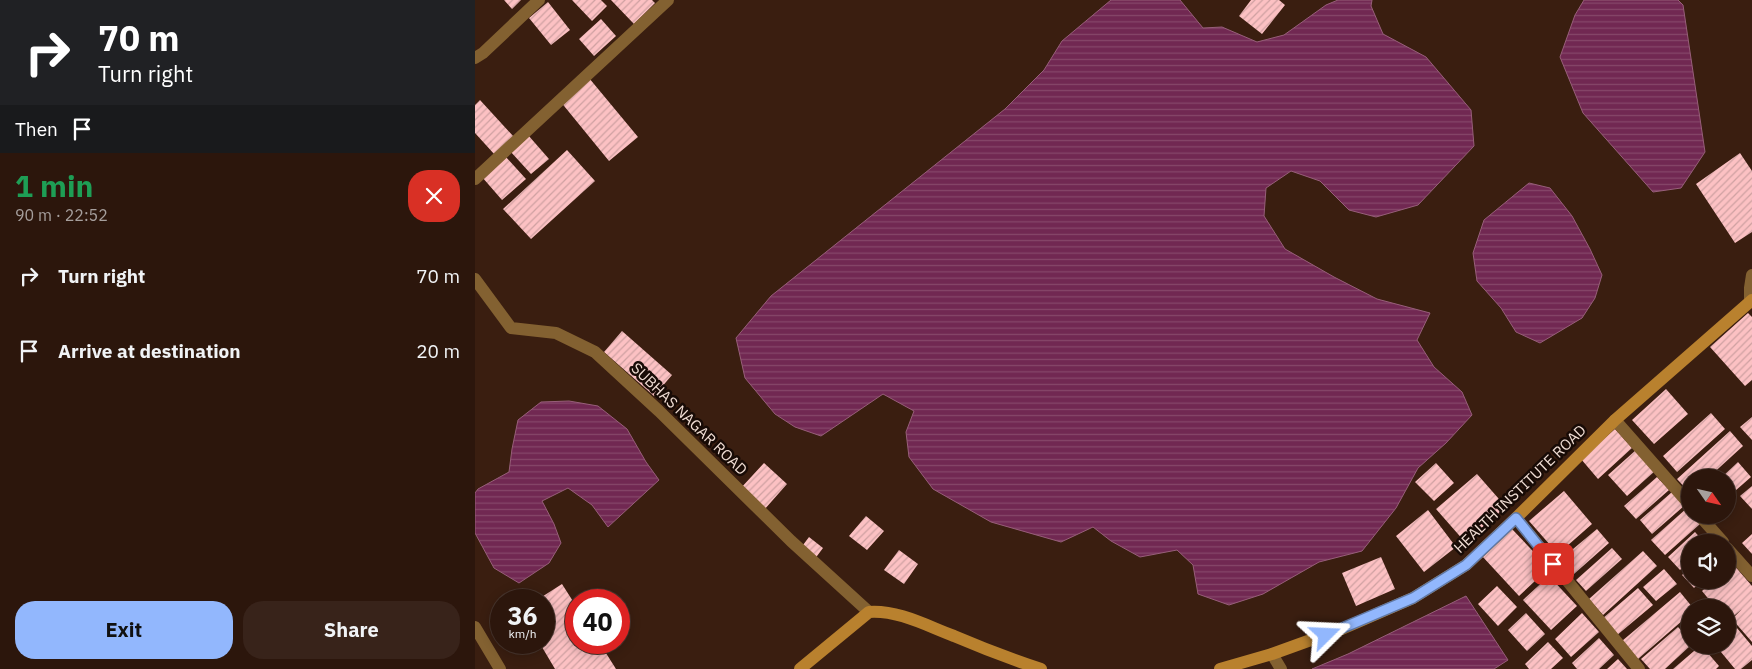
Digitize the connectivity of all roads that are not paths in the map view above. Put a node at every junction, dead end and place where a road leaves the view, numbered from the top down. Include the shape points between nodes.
1 (539, 0) edge
2 (668, 0) edge
3 (475, 58) edge
4 (475, 179) edge
5 (1752, 275) edge
6 (475, 279) edge
7 (1751, 300) edge
8 (1615, 420) junction
9 (1681, 495) edge
10 (1516, 518) junction
11 (1707, 524) edge
12 (1716, 534) edge
13 (1736, 558) edge
14 (1752, 576) edge
15 (869, 612) junction
16 (475, 627) edge
17 (1272, 654) junction
18 (500, 669) edge
19 (800, 669) edge
20 (1041, 669) edge
21 (1220, 669) edge
22 (1281, 669) edge
23 (1639, 669) edge

1 - 3 street
2 - 4 street
5 - 7 street
6 - 15 street, SUBHAS NAGAR ROAD via 511,328 556,333 595,352
7 - 8 street, HEALTH INSTITUTE ROAD
8 - 9 street
8 - 10 street, HEALTH INSTITUTE ROAD
10 - 17 street, HEALTH INSTITUTE ROAD via 1466,565 1413,598
10 - 23 street
11 - 12 street
13 - 14 street
15 - 19 street
15 - 20 street via 889,612 906,617
16 - 18 street
17 - 21 street, HEALTH INSTITUTE ROAD
17 - 22 street

